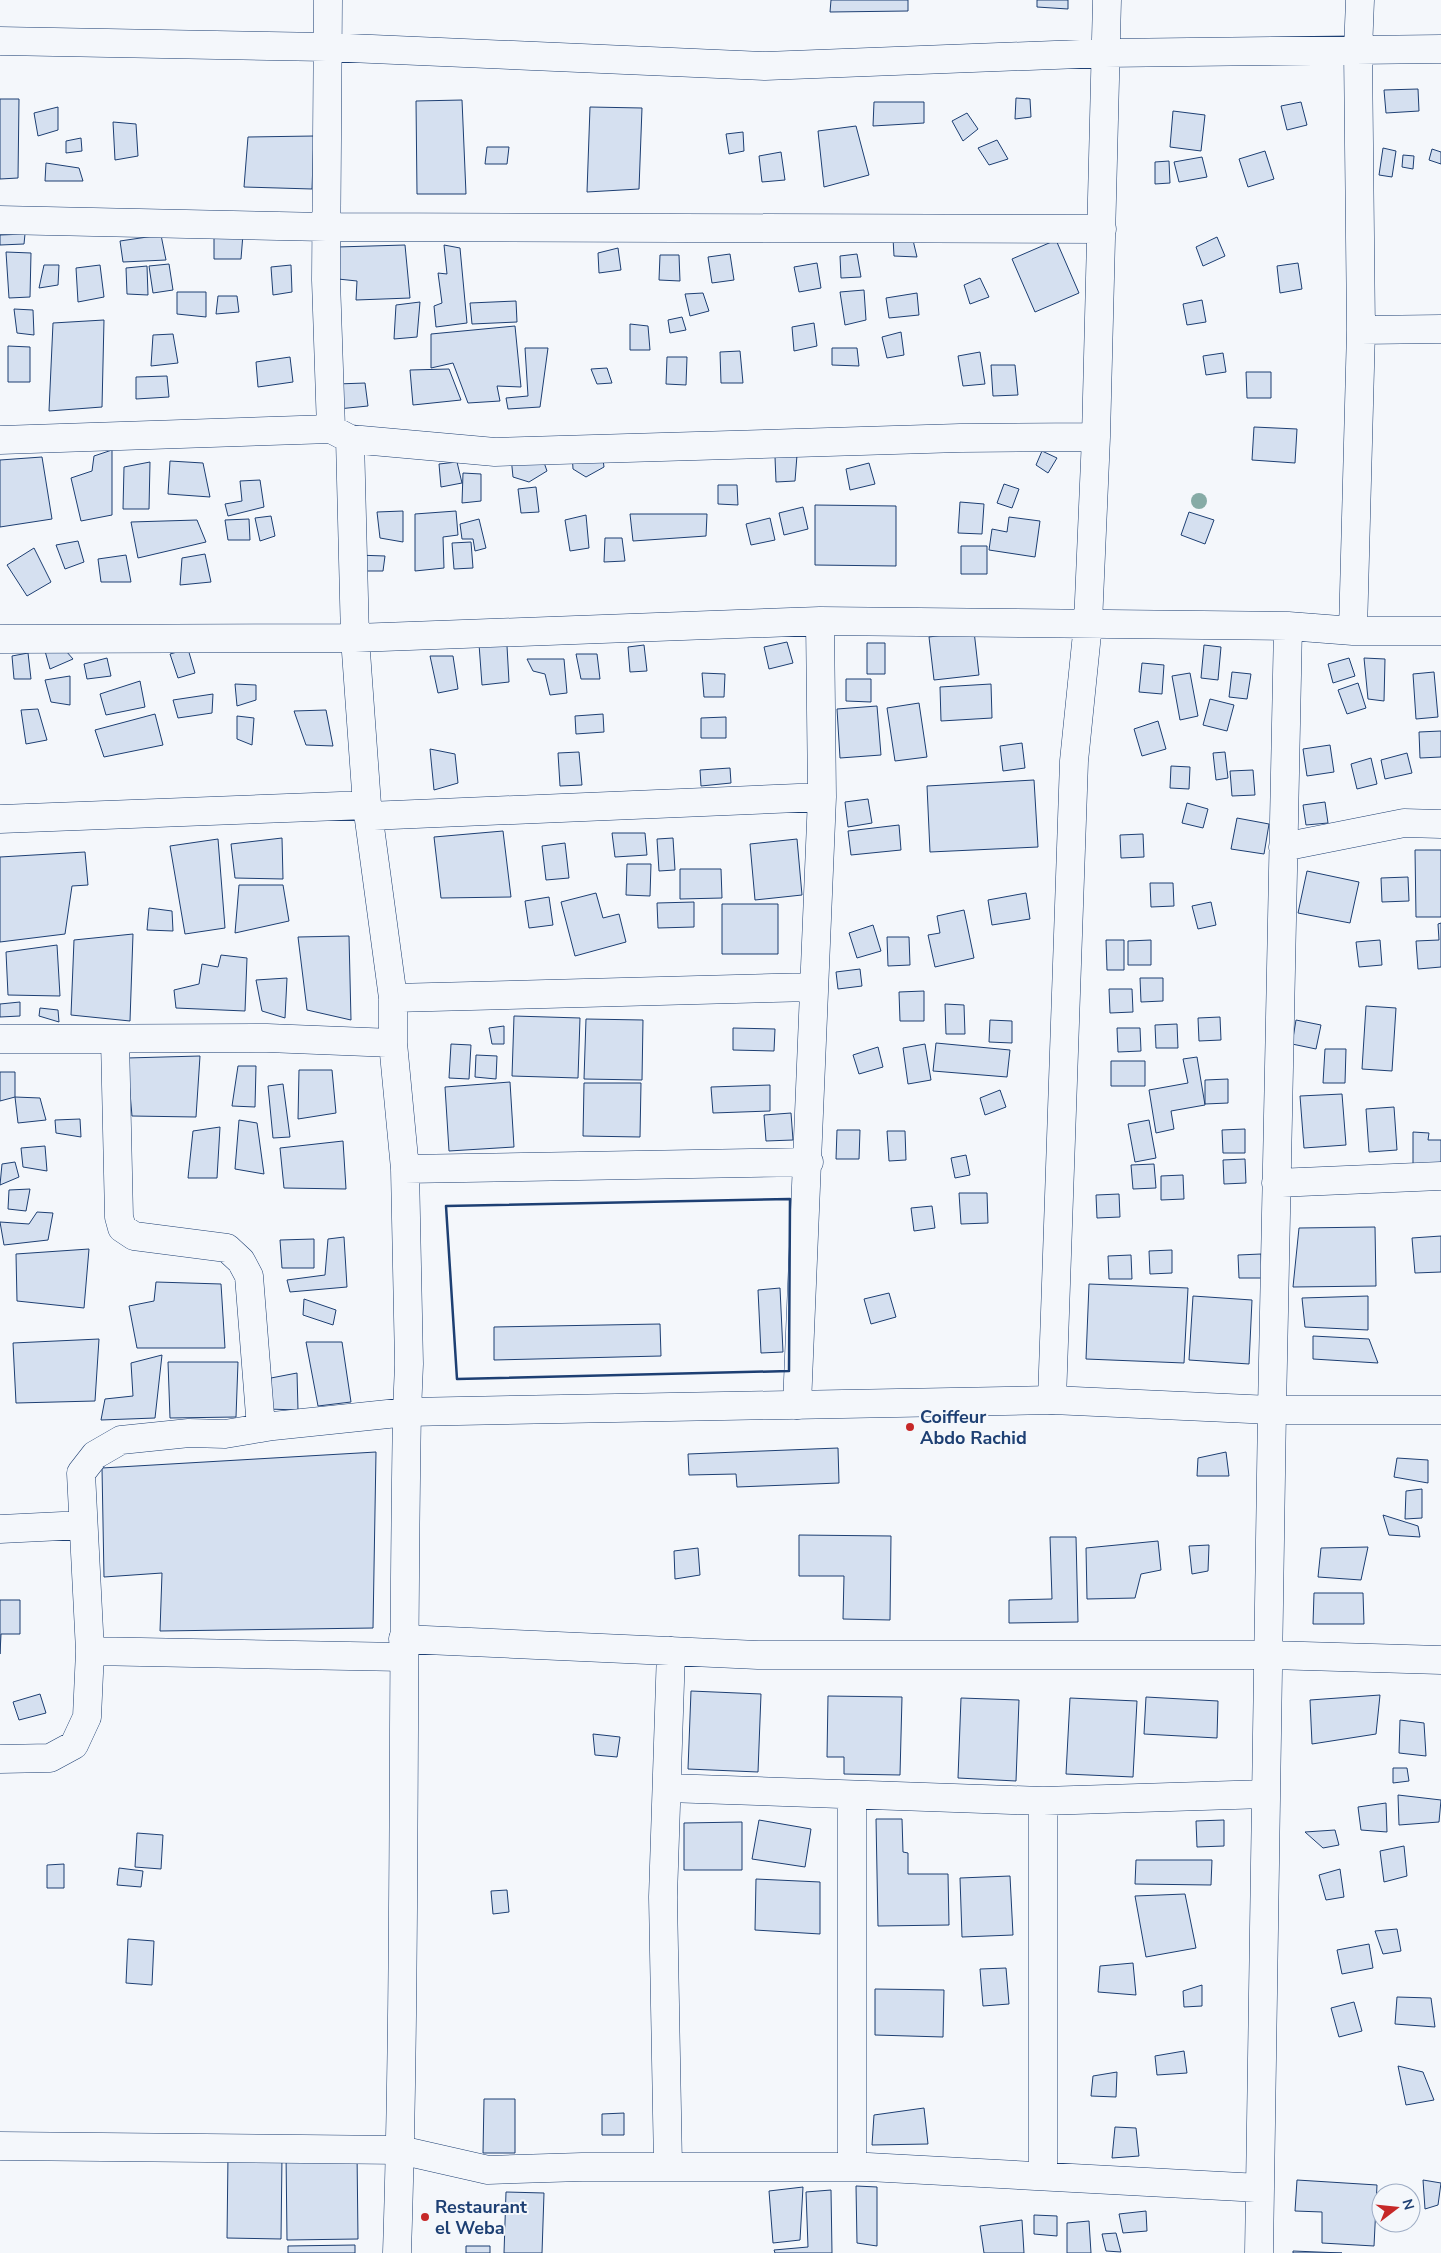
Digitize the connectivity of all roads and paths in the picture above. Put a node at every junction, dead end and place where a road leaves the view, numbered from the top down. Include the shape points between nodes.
1 (328, 0) edge
2 (1107, 0) edge
3 (1360, 0) edge
4 (0, 41) edge
5 (326, 47) junction
6 (1441, 49) edge
7 (1358, 51) junction
8 (1106, 53) junction
9 (0, 220) edge
10 (326, 227) junction
11 (1102, 229) junction
12 (1441, 329) edge
13 (1361, 330) junction
14 (341, 434) junction
15 (1096, 437) junction
16 (0, 440) edge
17 (820, 621) junction
18 (1088, 624) junction
19 (1288, 626) junction
20 (1353, 631) junction
21 (1441, 631) edge
22 (0, 638) edge
23 (355, 638) junction
24 (822, 797) junction
25 (368, 810) junction
26 (0, 819) edge
27 (1441, 824) edge
28 (1283, 847) junction
29 (813, 987) junction
30 (393, 998) junction
31 (0, 1039) edge
32 (114, 1040) junction
33 (393, 1043) junction
34 (808, 1162) junction
35 (404, 1169) junction
36 (1441, 1176) edge
37 (1276, 1183) junction
38 (1052, 1400) junction
39 (798, 1405) junction
40 (1272, 1410) junction
41 (1441, 1410) edge
42 (407, 1412) junction
43 (261, 1428) junction
44 (83, 1524) junction
45 (0, 1529) edge
46 (403, 1648) junction
47 (90, 1651) junction
48 (671, 1651) junction
49 (1268, 1655) junction
50 (1441, 1660) edge
51 (0, 1759) edge
52 (667, 1788) junction
53 (1266, 1794) junction
54 (852, 1795) junction
55 (1043, 1801) junction
56 (0, 2146) edge
57 (400, 2150) junction
58 (668, 2166) junction
59 (852, 2167) junction
60 (1043, 2176) junction
61 (1260, 2188) junction
62 (397, 2253) edge
63 (1259, 2253) edge

1 - 5 street
2 - 8 street
3 - 7 street
4 - 5 street
5 - 8 street via 765,66
5 - 10 street
6 - 7 street
7 - 8 street
7 - 13 street
8 - 11 street
9 - 10 street
10 - 11 street
10 - 14 street
11 - 15 street
12 - 13 street
13 - 20 street
14 - 15 street via 495,452
14 - 16 street
14 - 23 street
15 - 18 street
17 - 18 street
17 - 23 street
17 - 24 street
18 - 19 street
18 - 38 street via 1074,761
19 - 20 street
19 - 28 street
20 - 21 street
22 - 23 street
23 - 25 street
24 - 25 street
24 - 29 street
25 - 26 street
25 - 30 street
27 - 28 street via 1404,824
28 - 37 street
29 - 30 street
29 - 34 street
30 - 33 street
31 - 32 street
32 - 33 street via 268,1038
32 - 43 street via 119,1218 122,1228 134,1236 226,1248 241,1261 249,1276
33 - 35 street
34 - 35 street
34 - 39 street
35 - 42 street via 409,1364
36 - 37 street
37 - 40 street
38 - 39 street
38 - 40 street
39 - 42 street
40 - 41 street
40 - 49 street
42 - 43 street
42 - 46 street
43 - 44 street via 225,1434 190,1433 121,1440 95,1455 81,1473
44 - 45 street
44 - 47 street
46 - 47 street
46 - 48 street
46 - 57 street
47 - 51 street via 87,1717 74,1745 50,1758
48 - 49 street via 758,1655
48 - 52 street
49 - 50 street
49 - 53 street
52 - 54 street
52 - 58 street via 663,1897
53 - 55 street
53 - 61 street
54 - 55 street
54 - 59 street
55 - 60 street
56 - 57 street
57 - 58 street via 488,2170
57 - 62 street
58 - 59 street
59 - 60 street
60 - 61 street
61 - 63 street

